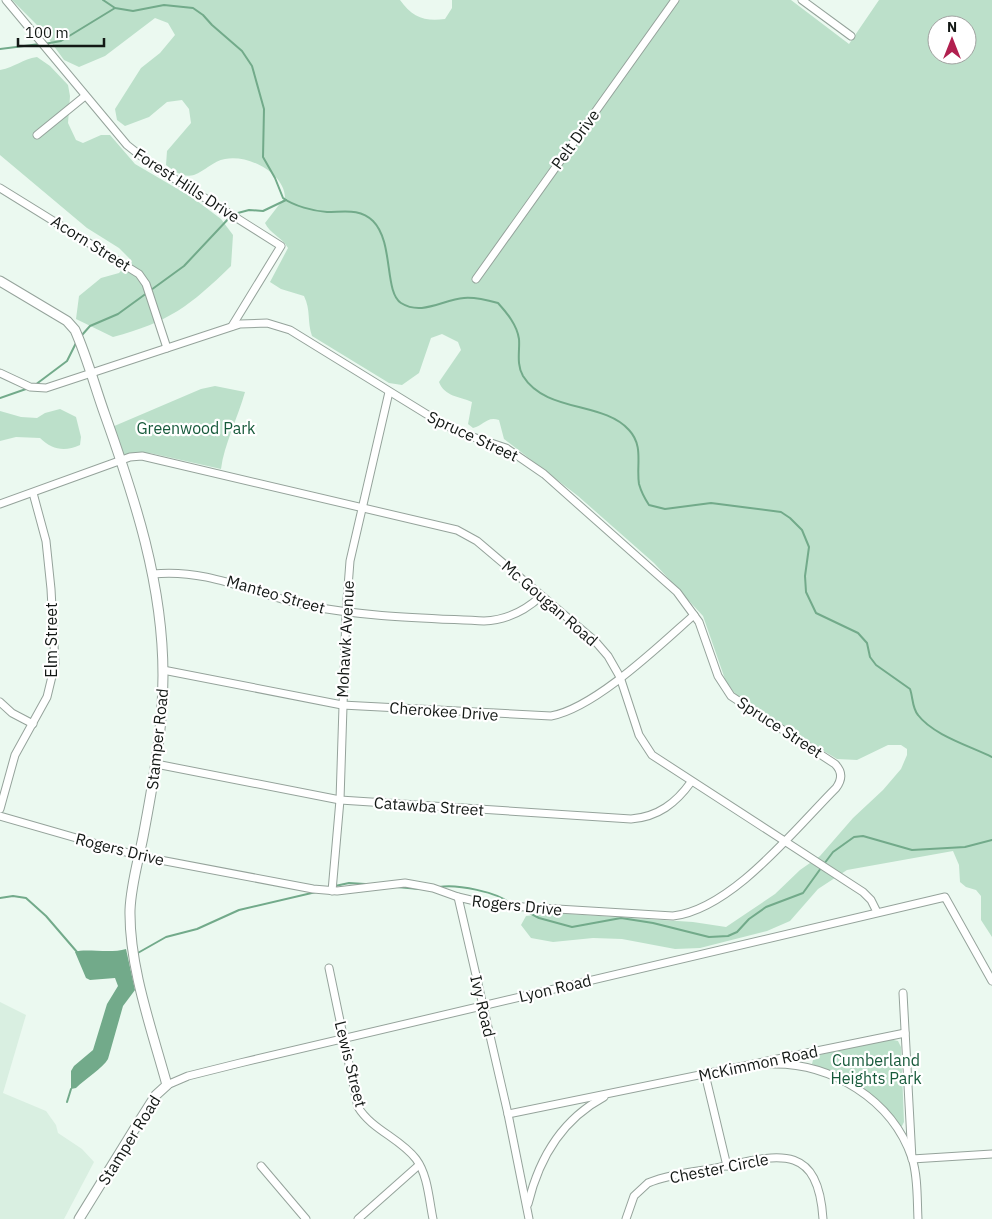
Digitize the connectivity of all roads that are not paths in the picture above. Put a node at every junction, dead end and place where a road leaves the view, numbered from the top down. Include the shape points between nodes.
1 (6, 0) edge
2 (675, 0) edge
3 (802, 0) edge
4 (851, 36) dead end
5 (85, 96) junction
6 (37, 135) dead end
7 (0, 188) edge
8 (476, 279) dead end
9 (0, 281) edge
10 (232, 326) junction
11 (166, 348) junction
12 (0, 373) edge
13 (90, 373) junction
14 (389, 392) junction
15 (122, 460) junction
16 (34, 493) junction
17 (0, 504) edge
18 (361, 506) junction
19 (153, 574) junction
20 (541, 596) junction
21 (346, 613) junction
22 (694, 614) junction
23 (163, 670) junction
24 (620, 677) junction
25 (0, 702) edge
26 (342, 705) junction
27 (33, 724) junction
28 (156, 764) junction
29 (841, 778) joint
30 (691, 782) junction
31 (340, 800) junction
32 (0, 809) edge
33 (0, 816) edge
34 (783, 841) junction
35 (139, 856) junction
36 (332, 891) junction
37 (458, 898) junction
38 (877, 912) junction
39 (329, 968) dead end
40 (992, 982) edge
41 (903, 993) dead end
42 (482, 1005) junction
43 (905, 1033) junction
44 (343, 1038) junction
45 (758, 1064) junction
46 (705, 1074) junction
47 (166, 1085) junction
48 (611, 1094) junction
49 (508, 1114) junction
50 (992, 1154) edge
51 (912, 1160) junction
52 (420, 1165) junction
53 (261, 1166) dead end
54 (727, 1166) junction
55 (527, 1208) junction
56 (79, 1219) edge
57 (306, 1219) edge
58 (358, 1219) edge
59 (433, 1219) edge
60 (529, 1219) edge
61 (626, 1219) edge
62 (824, 1219) edge
63 (918, 1219) edge

1 - 5 street, Forest Hills Drive
2 - 8 street, Pelt Drive
3 - 4 street
5 - 6 street
5 - 10 street, Forest Hills Drive via 135,153 281,246
7 - 11 street, Acorn Street via 139,274 146,284
9 - 13 street, Stamper Road via 67,321 77,334
10 - 11 street, Spruce Street
10 - 14 street, Spruce Street via 256,322 282,327
11 - 13 street, Spruce Street
12 - 13 street, Spruce Street via 42,389
13 - 15 street, Stamper Road
14 - 18 street, Mohawk Avenue
14 - 22 street, Spruce Street via 450,428 506,448 544,474 666,581
15 - 16 street, Mc Gougan Road
15 - 18 street, Mc Gougan Road via 150,456
15 - 19 street, Stamper Road
16 - 17 street, Mc Gougan Road
16 - 27 street, Elm Street via 46,541 55,664 52,685
18 - 20 street, Mc Gougan Road via 457,530 478,541
18 - 21 street, Mohawk Avenue via 350,561
19 - 21 street, Manteo Street via 177,572 208,576
19 - 23 street, Stamper Road
20 - 21 street, Manteo Street via 515,615 492,621
20 - 24 street, Mc Gougan Road via 601,647
21 - 26 street, Mohawk Avenue
22 - 24 street, Cherokee Drive
22 - 29 street, Spruce Street via 726,690 737,701 836,764
23 - 26 street, Cherokee Drive
23 - 28 street, Stamper Road
24 - 26 street, Cherokee Drive via 577,708 551,716
24 - 30 street, Mc Gougan Road via 643,742 658,760
25 - 27 street
26 - 31 street, Mohawk Avenue
27 - 32 street, Elm Street via 15,755
28 - 31 street, Catawba Street
28 - 35 street, Stamper Road
29 - 34 street, Rogers Drive via 836,788
30 - 31 street, Catawba Street via 668,806 639,818
30 - 34 street, Mc Gougan Road
31 - 36 street, Mohawk Avenue
33 - 35 street, Rogers Drive
34 - 37 street, Rogers Drive via 724,896 680,915 629,915 492,905
34 - 38 street, Mc Gougan Road via 862,892
35 - 36 street, Rogers Drive
35 - 47 street, Stamper Road via 132,892 132,947
36 - 37 street, Rogers Drive via 406,883
37 - 42 street, Ivy Road
38 - 40 street, Lyon Road via 945,897
38 - 42 street, Lyon Road
39 - 44 street, Lewis Street
41 - 43 street
42 - 44 street, Lyon Road
42 - 49 street, Ivy Road
43 - 45 street, McKimmon Road
43 - 51 street
44 - 47 street, Lyon Road via 188,1076
44 - 52 street, Lewis Street via 362,1114
45 - 46 street, McKimmon Road
45 - 51 street via 808,1066 842,1080 891,1120
46 - 48 street, McKimmon Road
46 - 54 street
47 - 56 street, Stamper Road via 136,1125
48 - 49 street, McKimmon Road
48 - 55 street, McKimmon Road via 580,1112 555,1139 537,1171
49 - 55 street, McKimmon Road
50 - 51 street
51 - 63 street
52 - 58 street
52 - 59 street
53 - 57 street
54 - 61 street, Chester Circle via 648,1183 634,1196
54 - 62 street, Chester Circle via 778,1156 800,1163 818,1184
55 - 60 street, McKimmon Road

